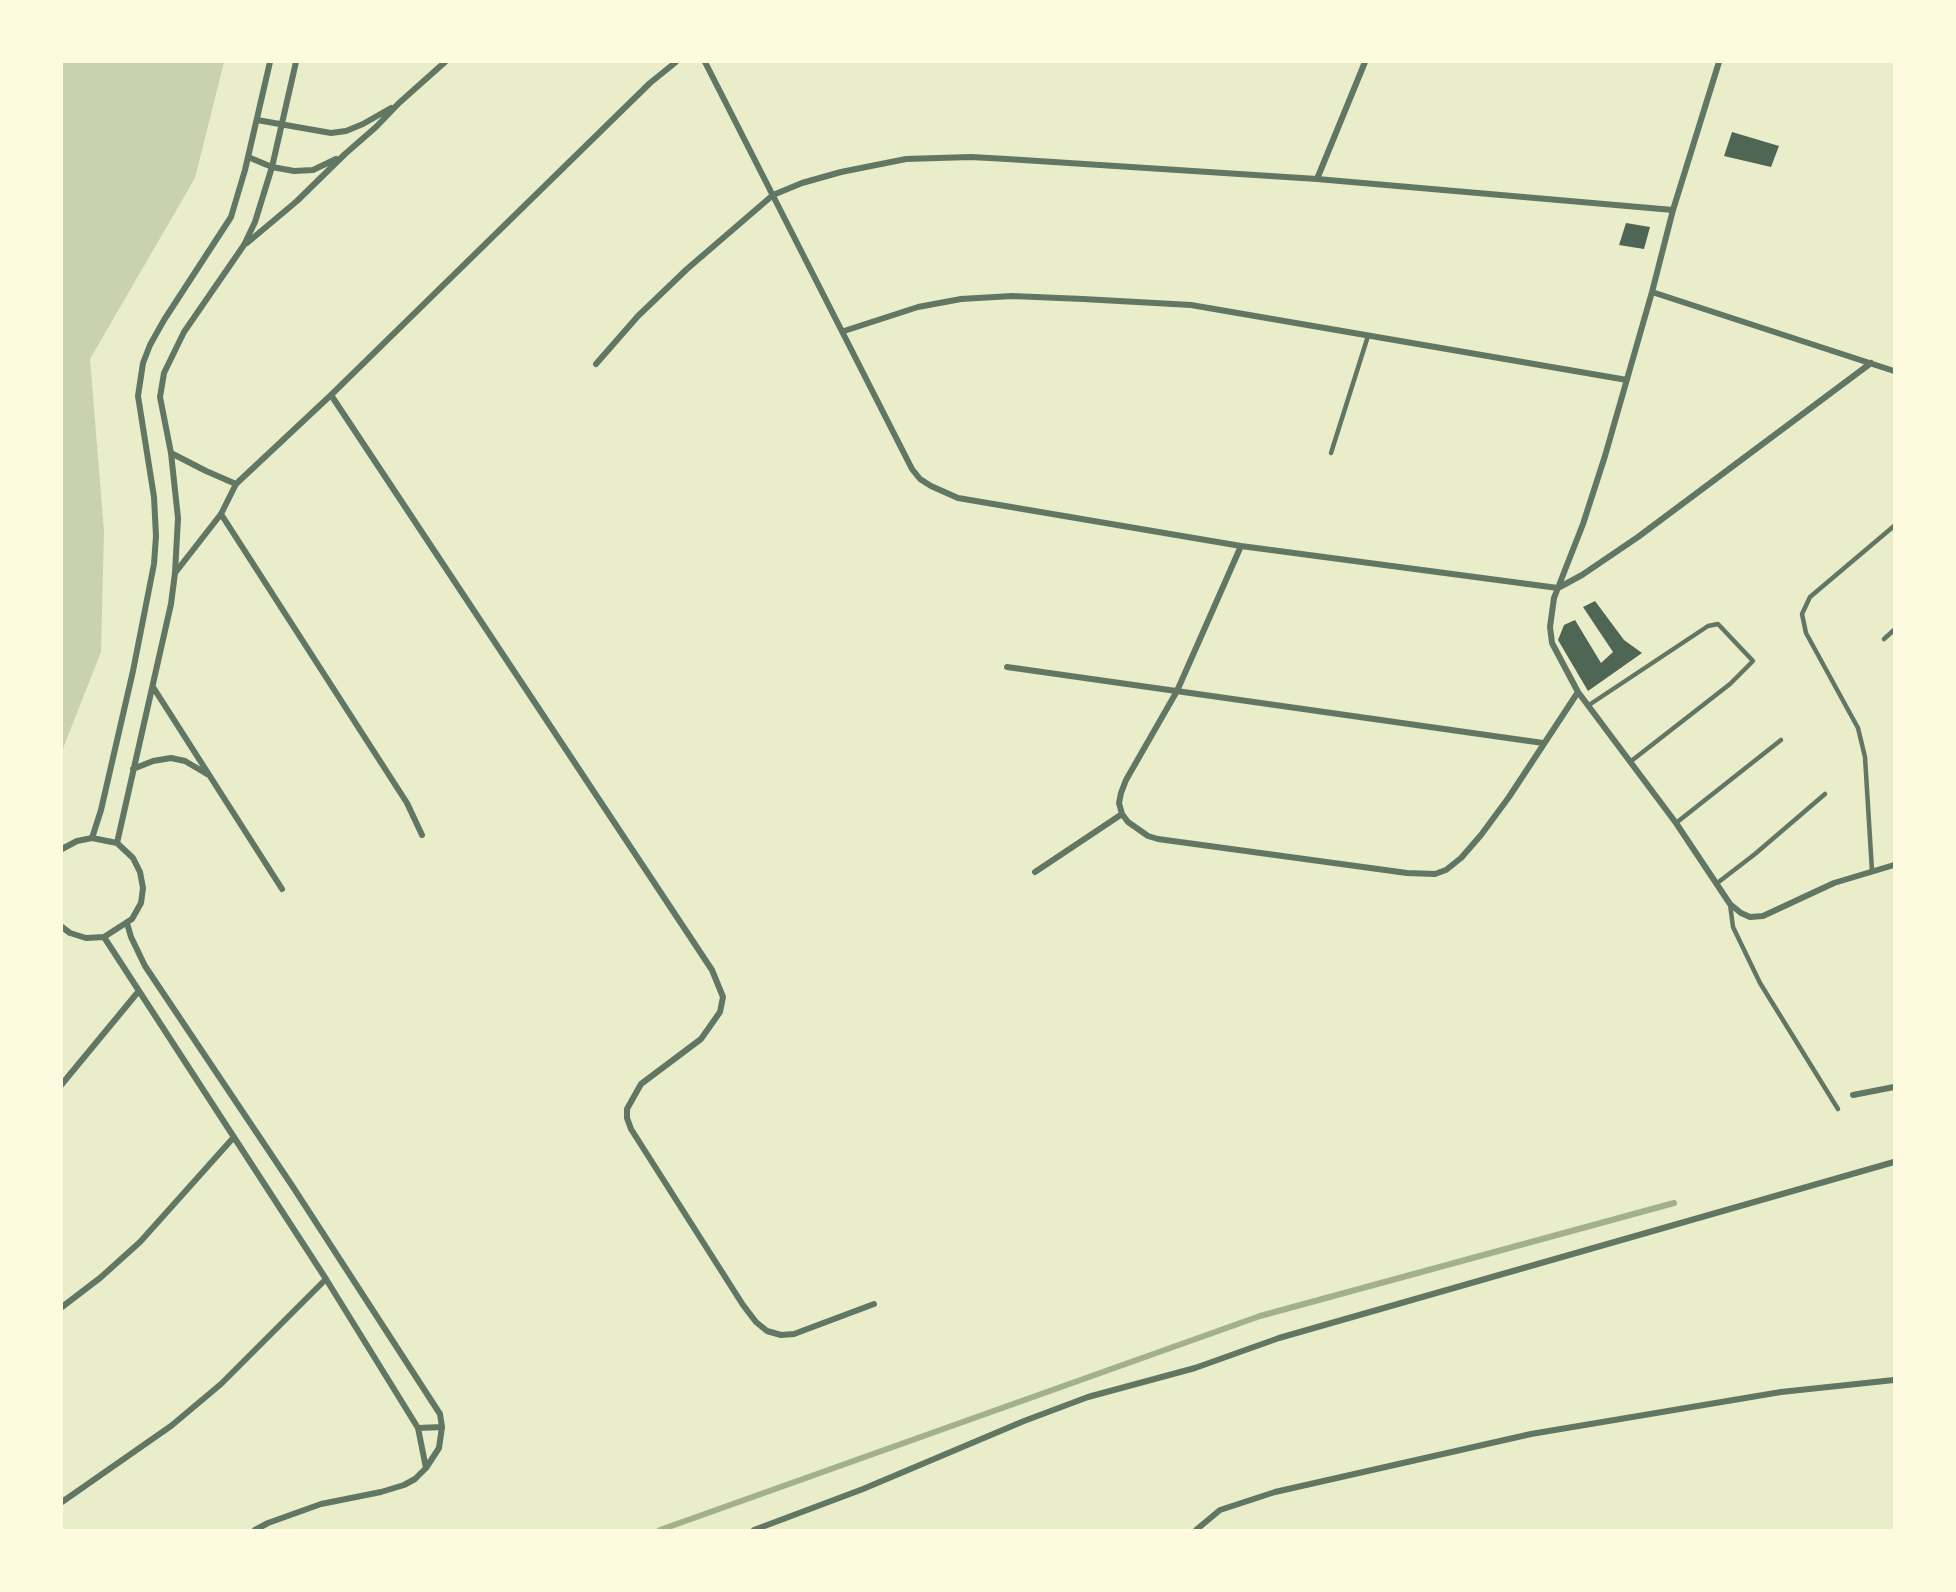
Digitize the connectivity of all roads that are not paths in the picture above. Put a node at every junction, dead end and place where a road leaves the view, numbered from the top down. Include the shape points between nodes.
1 (270, 62) edge
2 (296, 62) edge
3 (445, 62) edge
4 (676, 62) edge
5 (705, 62) edge
6 (1365, 62) edge
7 (1719, 62) edge
8 (399, 103) junction
9 (257, 120) junction
10 (282, 123) junction
11 (343, 156) junction
12 (248, 157) junction
13 (272, 167) junction
14 (1317, 179) junction
15 (773, 195) junction
16 (1673, 210) junction
17 (244, 245) junction
18 (1652, 292) junction
19 (844, 331) junction
20 (1368, 336) junction
21 (1870, 363) junction
22 (596, 364) dead end
23 (1894, 371) edge
24 (1627, 380) junction
25 (331, 395) junction
26 (171, 453) junction
27 (1330, 453) dead end
28 (236, 484) junction
29 (222, 514) junction
30 (1894, 526) edge
31 (1241, 546) junction
32 (175, 573) junction
33 (1558, 588) junction
34 (1894, 630) edge
35 (1884, 639) dead end
36 (1007, 668) dead end
37 (153, 687) junction
38 (1177, 691) junction
39 (1578, 692) junction
40 (1589, 705) junction
41 (1780, 740) dead end
42 (1543, 743) junction
43 (1629, 762) junction
44 (133, 770) junction
45 (210, 776) junction
46 (1825, 794) dead end
47 (1122, 813) junction
48 (1676, 823) junction
49 (422, 835) dead end
50 (92, 838) junction
51 (117, 843) junction
52 (62, 849) edge
53 (1894, 865) edge
54 (1872, 871) junction
55 (1035, 872) dead end
56 (1716, 884) junction
57 (282, 889) dead end
58 (1730, 904) junction
59 (127, 923) junction
60 (62, 927) edge
61 (104, 937) junction
62 (138, 992) junction
63 (62, 1084) edge
64 (1894, 1087) edge
65 (1853, 1095) dead end
66 (1838, 1109) dead end
67 (234, 1137) junction
68 (1894, 1162) edge
69 (326, 1279) junction
70 (874, 1304) dead end
71 (62, 1307) edge
72 (1894, 1380) edge
73 (442, 1427) junction
74 (418, 1428) junction
75 (426, 1468) junction
76 (62, 1502) edge
77 (255, 1530) edge
78 (754, 1530) edge
79 (1196, 1530) edge

1 - 9 street
2 - 10 street
3 - 8 street
4 - 25 street
5 - 15 street
6 - 14 street
7 - 16 street
8 - 10 street via 346,131 320,132
8 - 11 street
9 - 10 street
9 - 12 street
10 - 13 street
11 - 13 street via 313,170
11 - 17 street
12 - 13 street
12 - 50 street via 231,217 164,320 143,363 138,396 154,496 154,564
13 - 17 street
14 - 15 street via 971,157 906,159 841,172
14 - 16 street
15 - 19 street
15 - 22 street via 638,316
16 - 18 street
17 - 26 street via 184,332 164,372 160,397
18 - 21 street
18 - 24 street
19 - 20 street via 918,307 1012,296 1191,305
19 - 31 street via 912,469 931,486 958,498
20 - 24 street
20 - 27 lane
21 - 23 street
21 - 33 street via 1638,537
24 - 33 street via 1583,524
25 - 28 street
25 - 70 street via 712,970 723,997 720,1012 701,1039 641,1084 627,1109 631,1129 743,1305 767,1330 794,1334
26 - 28 street
26 - 32 street via 178,518
28 - 29 street
29 - 32 street
29 - 49 street via 407,804
30 - 54 lane via 1810,597 1802,614 1806,633 1858,728 1865,757
31 - 33 street
31 - 38 street
32 - 37 street
33 - 39 street via 1551,615 1552,643
34 - 35 lane
36 - 38 street
37 - 44 street
37 - 45 street
38 - 42 street
38 - 47 street via 1126,780 1119,803
39 - 40 street
39 - 42 street
40 - 43 street
40 - 43 lane via 1708,626 1718,624 1753,661 1730,684
41 - 48 lane
42 - 47 street via 1481,835 1461,858 1435,874 1158,839 1138,831
43 - 48 street
44 - 45 street via 153,760 171,758
44 - 51 street
45 - 57 street
46 - 56 lane
47 - 55 street
48 - 56 street
50 - 51 street
50 - 52 street
51 - 59 street via 133,858 143,888 141,903
53 - 54 street
54 - 58 street via 1763,916 1750,917
56 - 58 street
58 - 66 lane via 1733,927 1760,983
59 - 61 street
59 - 73 street via 145,966 440,1414
60 - 61 street via 86,938
61 - 62 street
62 - 63 street
62 - 67 street
64 - 65 street
67 - 69 street
67 - 71 street via 140,1242
68 - 78 street via 1279,1338 1195,1368 1088,1397
69 - 74 street
69 - 76 street via 221,1384 171,1426
72 - 79 street via 1781,1392 1531,1434 1275,1492 1220,1510
73 - 74 street
73 - 75 street via 439,1448
74 - 75 street
75 - 77 street via 404,1485 321,1504

